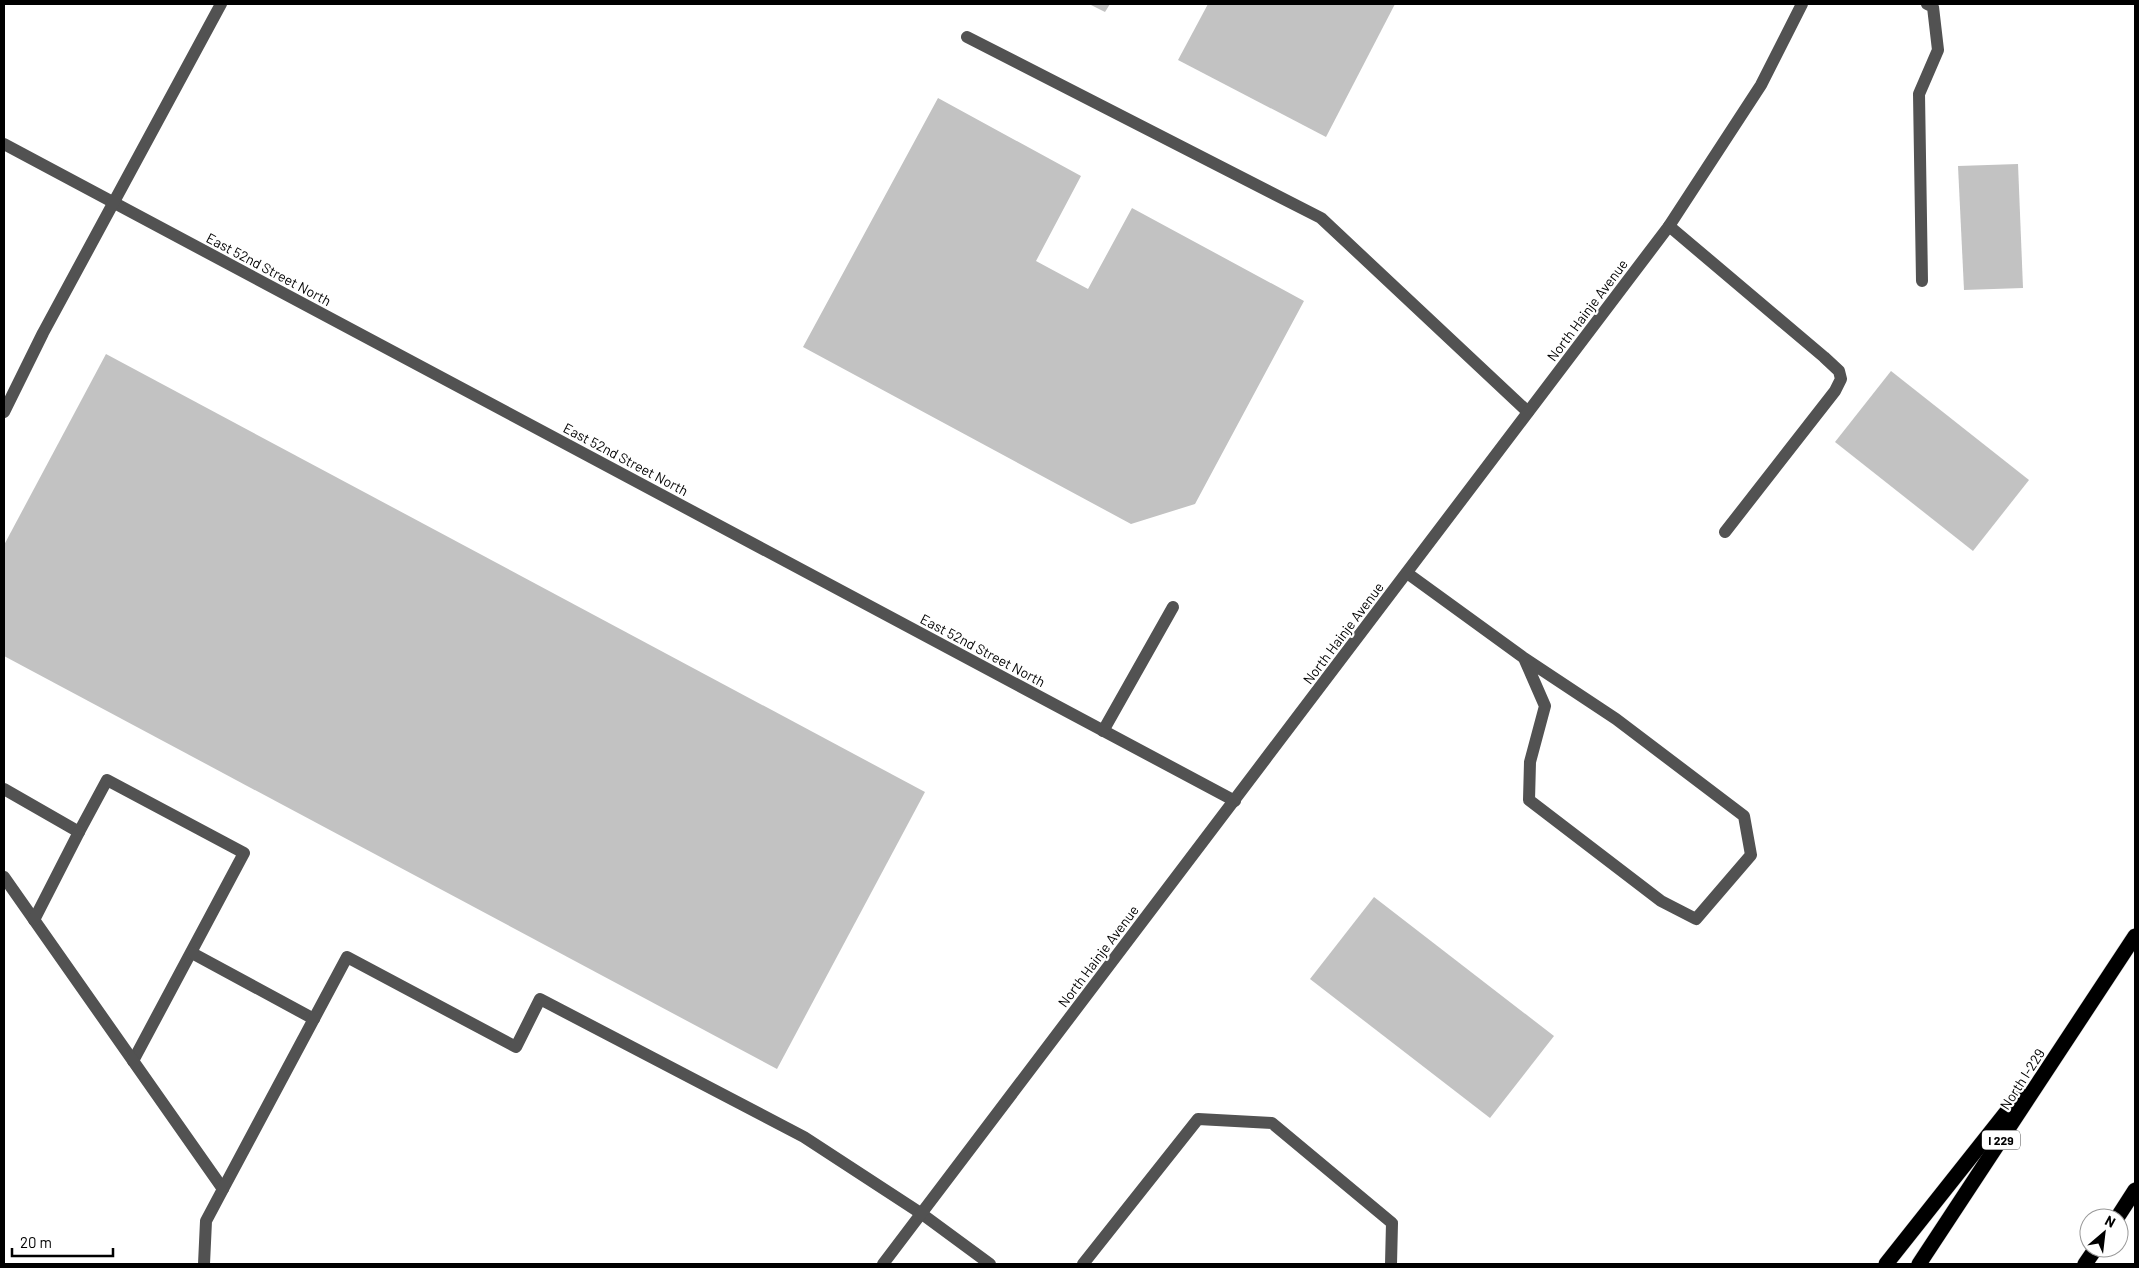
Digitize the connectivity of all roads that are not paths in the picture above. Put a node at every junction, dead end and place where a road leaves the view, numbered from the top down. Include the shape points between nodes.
1 (222, 4) edge
2 (1802, 4) edge
3 (1927, 4) edge
4 (967, 37) dead end
5 (4, 144) edge
6 (115, 204) junction
7 (1669, 226) junction
8 (1922, 281) dead end
9 (4, 412) edge
10 (1528, 412) junction
11 (1725, 532) dead end
12 (1407, 573) junction
13 (1173, 607) dead end
14 (1524, 658) junction
15 (1103, 731) junction
16 (4, 790) edge
17 (1235, 801) junction
18 (79, 832) junction
19 (4, 877) edge
20 (34, 920) junction
21 (2134, 939) edge
22 (192, 953) junction
23 (2083, 1016) junction
24 (314, 1019) junction
25 (133, 1061) junction
26 (223, 1189) junction
27 (2135, 1190) edge
28 (2123, 1208) edge
29 (922, 1214) junction
30 (204, 1264) edge
31 (883, 1264) edge
32 (990, 1264) edge
33 (1083, 1264) edge
34 (1391, 1264) edge
35 (1886, 1264) edge
36 (1920, 1264) edge

1 - 6 street
2 - 7 street, North Hainje Avenue via 1761,85
3 - 8 street via 1933,7 1938,50 1919,94
4 - 10 street via 1321,218
5 - 6 street, East 52nd Street North
6 - 9 street via 43,333
6 - 15 street, East 52nd Street North
7 - 10 street, North Hainje Avenue
7 - 11 street via 1824,357 1839,371 1841,379
10 - 12 street, North Hainje Avenue
12 - 14 street
12 - 17 street, North Hainje Avenue
13 - 15 street
14 - 14 street via 1545,706 1530,762 1530,800 1661,901 1696,918 1752,855 1744,816 1616,719
15 - 17 street, East 52nd Street North
16 - 18 street
17 - 29 street, North Hainje Avenue
18 - 20 street
18 - 22 street via 107,780 244,852
19 - 20 street
20 - 25 street
21 - 23 highway, North I-229 / I 229
22 - 24 street
22 - 25 street
23 - 35 highway
23 - 36 highway, North I-229 / I 229
24 - 26 street
24 - 29 street via 347,957 516,1047 540,999 804,1138
25 - 26 street
26 - 30 street via 206,1221
27 - 28 highway
29 - 31 street, North Hainje Avenue
29 - 32 street
33 - 34 street via 1198,1119 1272,1123 1392,1223

